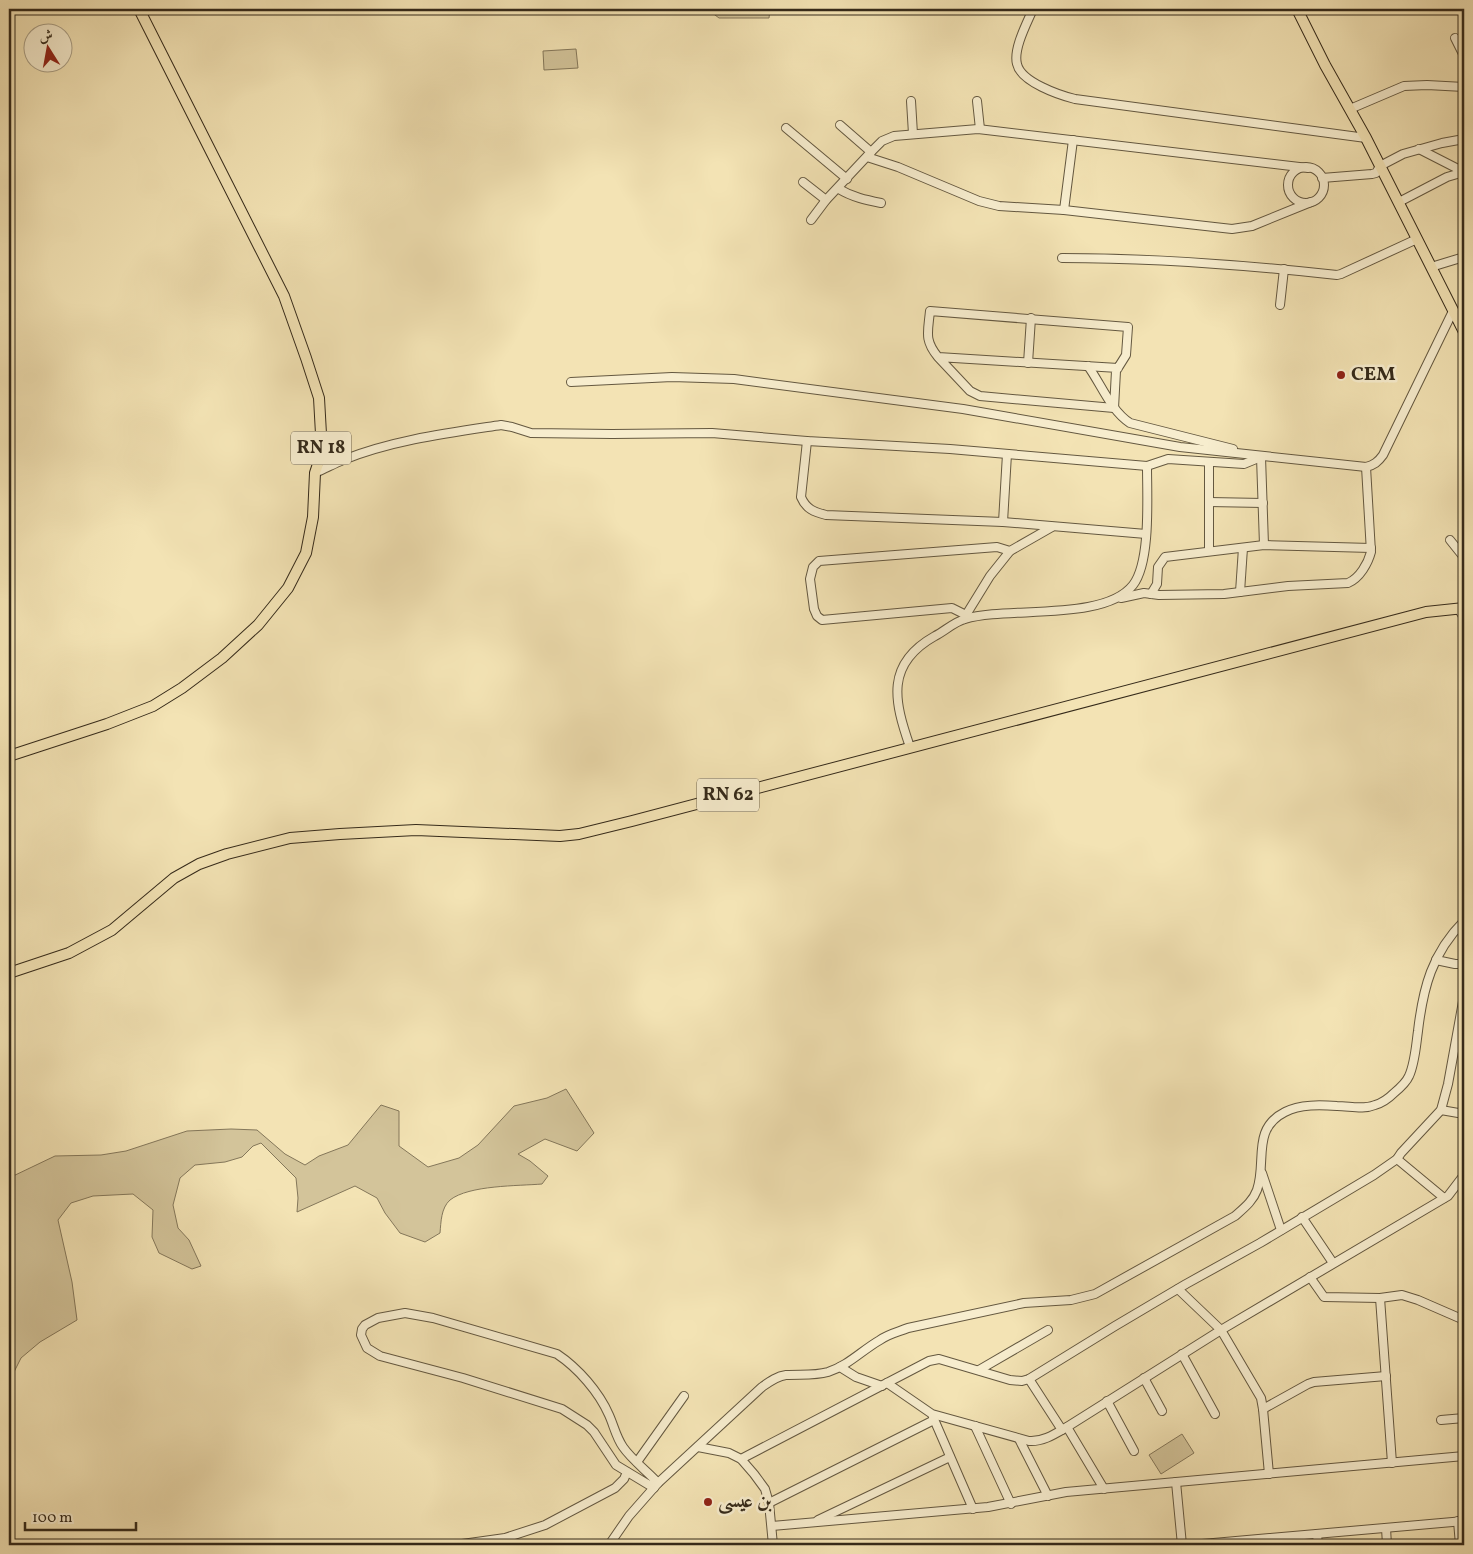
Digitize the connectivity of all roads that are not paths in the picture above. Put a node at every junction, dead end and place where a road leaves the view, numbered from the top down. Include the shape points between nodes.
1 (140, 9) edge
2 (1033, 9) edge
3 (1296, 9) edge
4 (1304, 9) edge
5 (1455, 38) dead end
6 (1464, 56) edge
7 (1464, 87) edge
8 (911, 101) dead end
9 (977, 101) dead end
10 (1349, 106) junction
11 (840, 126) dead end
12 (786, 128) dead end
13 (980, 129) junction
14 (913, 134) junction
15 (1366, 138) junction
16 (1464, 138) edge
17 (1073, 140) junction
18 (1419, 149) junction
19 (869, 154) junction
20 (1380, 166) junction
21 (1308, 168) junction
22 (1464, 172) edge
23 (1322, 178) junction
24 (847, 179) junction
25 (802, 182) dead end
26 (839, 189) junction
27 (826, 200) junction
28 (1311, 202) junction
29 (1399, 202) junction
30 (881, 203) dead end
31 (1064, 210) junction
32 (811, 220) dead end
33 (1417, 239) junction
34 (1464, 257) edge
35 (1062, 258) dead end
36 (1431, 268) junction
37 (1284, 269) junction
38 (1280, 306) dead end
39 (1453, 311) junction
40 (1031, 318) junction
41 (1464, 332) edge
42 (938, 357) junction
43 (1028, 362) junction
44 (1088, 366) junction
45 (1118, 368) junction
46 (571, 382) dead end
47 (1114, 408) junction
48 (807, 441) junction
49 (1007, 454) junction
50 (1262, 457) junction
51 (1209, 462) junction
52 (1148, 466) junction
53 (1366, 467) junction
54 (315, 473) junction
55 (1208, 502) junction
56 (1263, 503) junction
57 (1003, 522) junction
58 (1052, 527) junction
59 (1146, 534) junction
60 (1450, 540) dead end
61 (1264, 545) junction
62 (1243, 548) junction
63 (1371, 548) junction
64 (1010, 551) junction
65 (1208, 551) junction
66 (1464, 556) edge
67 (1240, 592) junction
68 (1151, 594) junction
69 (1115, 599) junction
70 (1461, 608) edge
71 (965, 617) junction
72 (1464, 618) edge
73 (910, 748) junction
74 (9, 756) edge
75 (1464, 921) edge
76 (1436, 960) junction
77 (1464, 964) edge
78 (9, 973) edge
79 (1464, 996) edge
80 (1441, 1110) junction
81 (1464, 1114) edge
82 (1397, 1159) junction
83 (1261, 1173) junction
84 (1464, 1175) edge
85 (1444, 1198) junction
86 (1302, 1217) junction
87 (1281, 1230) junction
88 (1333, 1263) junction
89 (1310, 1277) junction
90 (1178, 1289) junction
91 (1380, 1298) junction
92 (1464, 1320) edge
93 (1048, 1330) dead end
94 (1221, 1330) junction
95 (1182, 1354) junction
96 (840, 1366) junction
97 (979, 1370) junction
98 (1386, 1376) junction
99 (1144, 1378) junction
100 (1029, 1380) junction
101 (885, 1384) junction
102 (684, 1396) dead end
103 (1107, 1401) junction
104 (1264, 1409) junction
105 (1162, 1411) dead end
106 (1215, 1414) dead end
107 (933, 1418) junction
108 (1464, 1418) edge
109 (1441, 1420) dead end
110 (975, 1426) junction
111 (1064, 1428) junction
112 (1019, 1439) junction
113 (698, 1447) junction
114 (1134, 1451) dead end
115 (1464, 1456) edge
116 (950, 1457) junction
117 (741, 1459) junction
118 (637, 1462) junction
119 (1392, 1462) junction
120 (627, 1472) junction
121 (1269, 1474) junction
122 (1176, 1482) junction
123 (656, 1486) junction
124 (1104, 1488) junction
125 (1048, 1496) junction
126 (769, 1503) junction
127 (1011, 1504) junction
128 (973, 1509) junction
129 (1461, 1521) edge
130 (812, 1523) junction
131 (772, 1526) junction
132 (1386, 1528) junction
133 (1317, 1534) junction
134 (1263, 1542) edge
135 (455, 1545) edge
136 (609, 1545) edge
137 (773, 1545) edge
138 (1182, 1545) edge
139 (1191, 1545) edge
140 (1318, 1545) edge
141 (1387, 1545) edge
142 (1460, 1545) edge

1 - 54 main road, RN 18 via 284,296 319,398 322,452
2 - 15 street via 1018,46 1017,65 1030,80 1051,92 1075,99
3 - 10 main road
4 - 10 main road
5 - 6 street
7 - 10 street via 1404,86
8 - 14 street
9 - 13 street
10 - 15 main road
11 - 19 street
12 - 24 street
13 - 14 street
13 - 17 street
14 - 19 street via 887,138
15 - 20 main road
16 - 18 street
17 - 21 street
17 - 31 street
18 - 20 street
18 - 22 street
19 - 24 street
19 - 31 street via 991,204
20 - 23 street via 1372,174
20 - 29 main road
21 - 23 street via 1314,169
21 - 28 street via 1296,171 1288,186 1298,201
22 - 29 street via 1447,177
23 - 28 street via 1321,195
24 - 26 street
25 - 27 street
26 - 27 street
26 - 30 street via 848,195
27 - 32 street
28 - 31 street via 1252,226 1232,229
29 - 33 main road
33 - 36 main road
33 - 37 street via 1342,274
34 - 36 street
35 - 37 street
36 - 39 main road
37 - 38 street
39 - 41 main road
39 - 53 street via 1384,454 1378,462
40 - 42 street via 930,311 927,339
40 - 43 street
40 - 45 street via 1128,327 1126,355
42 - 43 street
42 - 47 street via 970,391 980,396
43 - 44 street
44 - 45 street
44 - 47 street
45 - 47 street
46 - 50 street via 672,377 734,379 963,409 1180,448
47 - 50 street via 1130,423
48 - 49 street
48 - 54 street via 699,432 531,433 501,425 376,449
48 - 57 street via 801,497 804,505 813,512
49 - 52 street
49 - 57 street
50 - 51 street via 1244,464
50 - 53 street
50 - 56 street
51 - 52 street via 1168,459
51 - 55 street
52 - 59 street
53 - 63 street
54 - 74 main road, RN 18 via 313,517 306,553 288,588 258,625 222,658 153,706
55 - 56 street
55 - 65 street
56 - 61 street
57 - 58 street
58 - 59 street
58 - 64 street
59 - 69 street via 1139,575 1125,593
60 - 66 street
61 - 62 street
61 - 63 street
62 - 65 street
62 - 67 street
63 - 67 street via 1368,562 1348,583
64 - 71 street
64 - 71 street via 997,547 819,561 811,572 814,609 822,620 952,608
65 - 68 street via 1165,557 1158,567
67 - 68 street
68 - 69 street
69 - 71 street via 1086,607
70 - 72 street
70 - 73 main road, RN 62 via 1426,612
71 - 73 street via 917,647 902,667 898,704
73 - 78 main road, RN 62 via 579,834 416,830 290,838 199,864 174,878 112,930 69,953
75 - 76 street
76 - 77 street
76 - 83 street via 1425,988 1409,1076 1401,1087 1374,1106 1315,1105 1284,1112 1265,1132
79 - 80 street
80 - 81 street
80 - 82 street
82 - 85 street
82 - 86 street
83 - 87 street
83 - 96 street via 1250,1203 1235,1216 1095,1294 1071,1300 1024,1303 908,1328 878,1340
84 - 85 street
85 - 88 street
86 - 87 street
86 - 88 street
87 - 90 street
88 - 89 street
89 - 91 street via 1324,1297
89 - 94 street
90 - 94 street
90 - 100 street
91 - 92 street via 1409,1297
91 - 98 street
93 - 97 street
94 - 95 street
94 - 104 street via 1261,1398
95 - 99 street
95 - 106 street
96 - 101 street via 856,1377
96 - 113 street via 825,1373 775,1378
97 - 100 street via 1010,1380
97 - 101 street via 939,1359 928,1361
98 - 104 street via 1314,1382
98 - 119 street
99 - 103 street
99 - 105 street
100 - 111 street
101 - 107 street
101 - 117 street
102 - 118 street
103 - 111 street
103 - 114 street
104 - 121 street
107 - 110 street
107 - 116 street
107 - 126 street
108 - 109 street
110 - 112 street
110 - 127 street
111 - 112 street via 1038,1442
111 - 124 street
112 - 125 street
113 - 117 street via 729,1453
113 - 123 street
115 - 119 street
116 - 128 street
116 - 130 street
117 - 126 street via 765,1489
118 - 120 street via 623,1447 592,1387 557,1354 416,1314 378,1318 362,1329 363,1342 380,1356 562,1409 594,1432 616,1464
118 - 123 street
119 - 121 street
120 - 123 street
120 - 135 street via 616,1488 545,1526 505,1538
121 - 122 street
122 - 124 street
122 - 138 street
123 - 136 street
124 - 125 street
125 - 127 street
126 - 131 street
127 - 128 street
128 - 130 street
129 - 132 street
129 - 142 street
130 - 131 street
131 - 137 street
132 - 133 street
132 - 141 street
133 - 134 street
133 - 140 street
134 - 139 street

